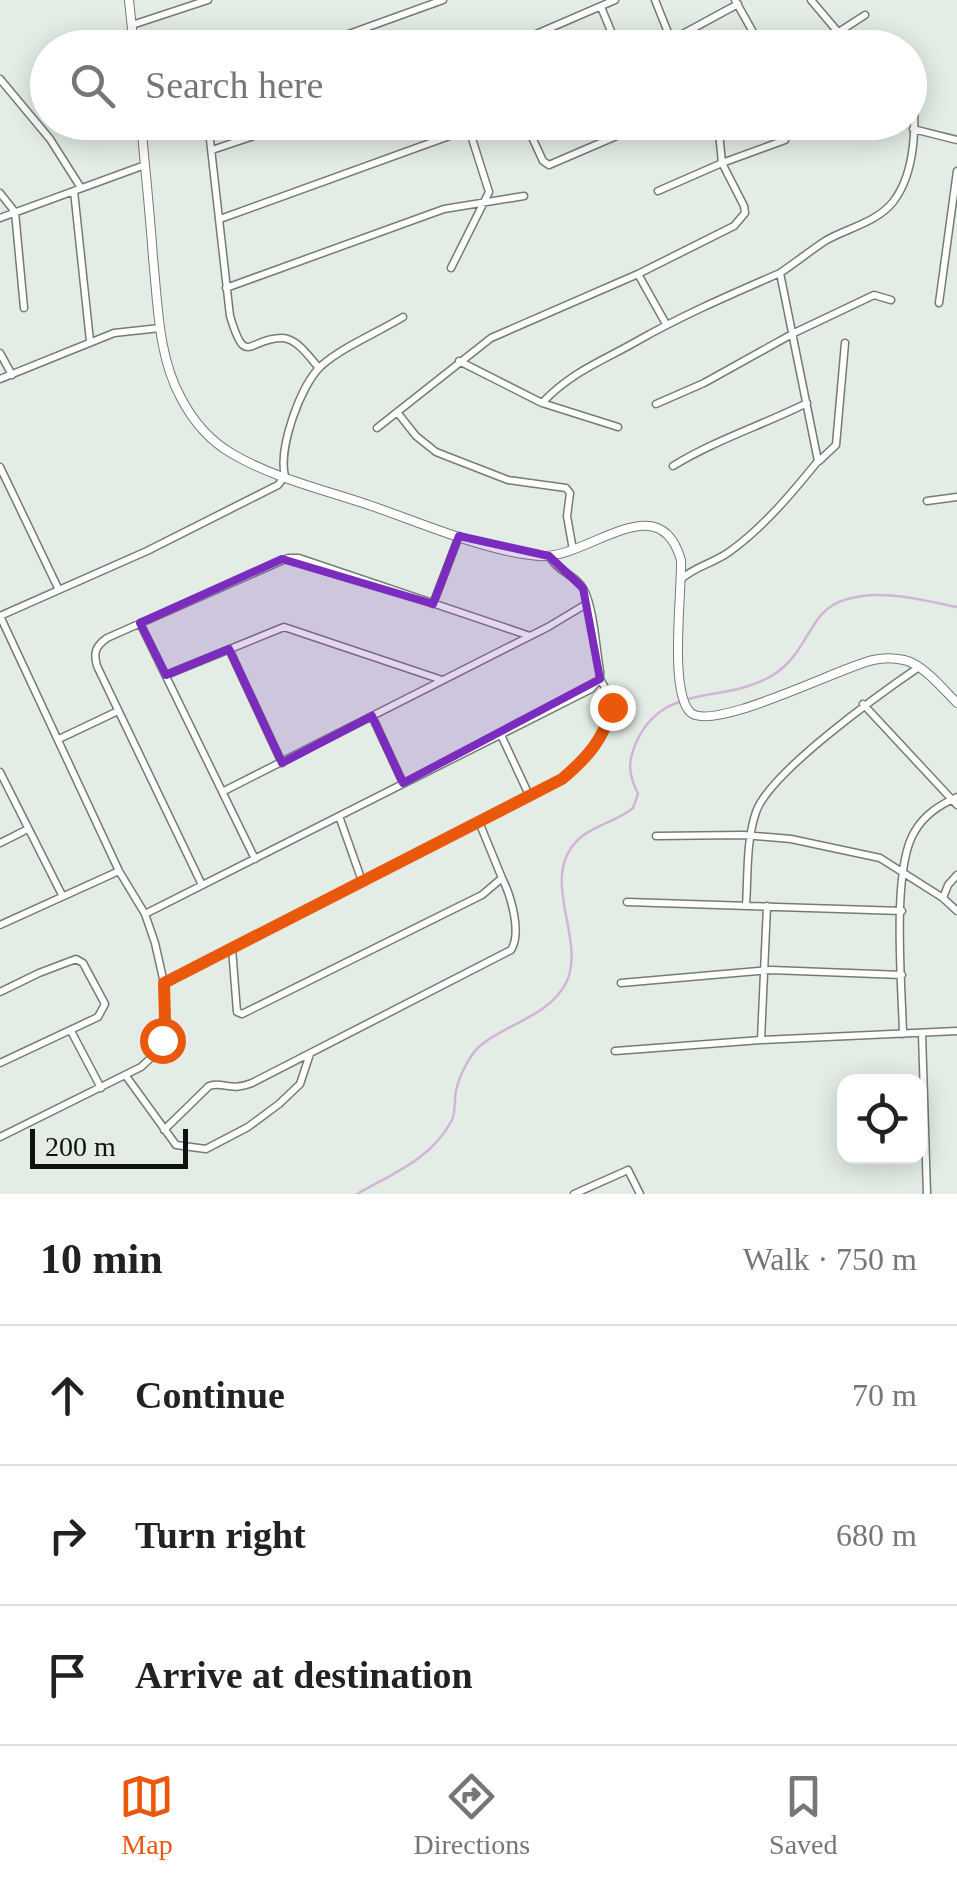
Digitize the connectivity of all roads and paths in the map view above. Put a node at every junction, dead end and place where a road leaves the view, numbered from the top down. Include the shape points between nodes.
1 (129, 0) edge
2 (208, 0) edge
3 (443, 0) edge
4 (615, 0) edge
5 (655, 0) edge
6 (811, 0) edge
7 (736, 2) edge
8 (190, 3) edge
9 (601, 7) junction
10 (865, 15) dead end
11 (132, 25) junction
12 (132, 30) edge
13 (360, 30) edge
14 (547, 30) edge
15 (611, 30) edge
16 (668, 30) edge
17 (689, 30) edge
18 (752, 30) edge
19 (836, 30) edge
20 (841, 30) edge
21 (0, 79) edge
22 (30, 116) edge
23 (927, 132) edge
24 (50, 140) edge
25 (143, 140) edge
26 (211, 140) edge
27 (242, 140) edge
28 (438, 140) edge
29 (473, 140) edge
30 (533, 140) edge
31 (607, 140) edge
32 (720, 140) edge
33 (786, 140) edge
34 (911, 140) edge
35 (957, 140) edge
36 (212, 150) junction
37 (722, 163) junction
38 (145, 166) junction
39 (957, 171) edge
40 (77, 190) junction
41 (658, 190) dead end
42 (0, 193) edge
43 (524, 196) dead end
44 (487, 202) junction
45 (15, 212) junction
46 (0, 218) edge
47 (220, 218) junction
48 (450, 268) dead end
49 (780, 273) junction
50 (638, 274) junction
51 (226, 288) junction
52 (891, 300) dead end
53 (940, 304) dead end
54 (24, 308) dead end
55 (403, 317) dead end
56 (666, 324) junction
57 (160, 328) junction
58 (794, 332) junction
59 (90, 341) junction
60 (845, 344) dead end
61 (0, 352) edge
62 (460, 361) junction
63 (319, 368) junction
64 (12, 374) junction
65 (0, 379) edge
66 (542, 403) junction
67 (807, 403) junction
68 (656, 404) dead end
69 (396, 412) junction
70 (618, 427) dead end
71 (377, 428) dead end
72 (818, 462) junction
73 (673, 466) dead end
74 (0, 467) edge
75 (285, 476) junction
76 (957, 496) edge
77 (927, 501) dead end
78 (459, 536) junction
79 (573, 550) junction
80 (549, 556) junction
81 (682, 579) junction
82 (58, 588) junction
83 (588, 602) junction
84 (433, 604) junction
85 (140, 623) junction
86 (6, 628) junction
87 (530, 636) junction
88 (1, 644) edge
89 (229, 650) junction
90 (919, 667) junction
91 (166, 675) junction
92 (600, 679) junction
93 (444, 681) junction
94 (863, 704) junction
95 (957, 704) edge
96 (118, 711) junction
97 (372, 716) junction
98 (501, 735) junction
99 (58, 740) junction
100 (282, 763) junction
101 (0, 772) edge
102 (403, 783) junction
103 (224, 791) junction
104 (529, 795) junction
105 (955, 800) edge
106 (339, 816) junction
107 (478, 822) junction
108 (28, 829) junction
109 (656, 836) dead end
110 (750, 836) junction
111 (0, 843) edge
112 (255, 859) junction
113 (119, 870) junction
114 (902, 871) junction
115 (957, 875) edge
116 (502, 878) junction
117 (362, 880) junction
118 (202, 885) junction
119 (62, 896) junction
120 (943, 898) junction
121 (627, 902) dead end
122 (746, 906) junction
123 (766, 906) junction
124 (902, 911) junction
125 (957, 911) edge
126 (145, 914) junction
127 (0, 925) edge
128 (232, 948) junction
129 (765, 970) junction
130 (902, 975) junction
131 (164, 983) junction
132 (621, 983) dead end
133 (0, 992) edge
134 (957, 1031) edge
135 (71, 1032) junction
136 (922, 1033) junction
137 (903, 1034) junction
138 (761, 1040) junction
139 (615, 1050) dead end
140 (310, 1052) junction
141 (0, 1062) edge
142 (126, 1076) junction
143 (101, 1088) junction
144 (164, 1130) junction
145 (0, 1137) edge
146 (578, 1193) edge
147 (640, 1194) edge
148 (927, 1194) edge

1 - 11 street
2 - 8 street
3 - 13 street
4 - 9 street
5 - 16 street
6 - 19 street
7 - 17 street
7 - 18 street
8 - 11 street
9 - 14 street
9 - 15 street
10 - 20 street
11 - 12 street
21 - 22 street
23 - 35 street
24 - 40 street
25 - 38 street
26 - 36 street
27 - 36 street
28 - 47 street
29 - 44 street via 488,181
30 - 31 street via 549,165
32 - 37 street
33 - 37 street
34 - 49 street via 906,176 892,203
36 - 47 street
37 - 41 street
37 - 50 street via 744,206 742,218
38 - 40 street
38 - 57 street
39 - 53 street
40 - 45 street
40 - 59 street
42 - 45 street
43 - 44 street
44 - 48 street
44 - 51 street via 444,209
45 - 46 street
45 - 54 street
47 - 51 street
49 - 56 street
49 - 58 street
50 - 56 street
50 - 62 street via 491,338
51 - 63 street via 239,342 253,348 282,338
52 - 58 street via 874,295
55 - 63 street
56 - 66 street via 563,382
57 - 59 street
57 - 75 street via 170,374 192,418 229,452
58 - 67 street
58 - 68 street
59 - 64 street
60 - 72 street via 836,445
61 - 64 street
62 - 66 street
62 - 69 street
63 - 75 street via 289,430
64 - 65 street
66 - 70 street
67 - 72 street
67 - 73 street
69 - 71 street
69 - 79 street via 436,452 508,480 566,488
72 - 81 street via 730,551
74 - 82 street
75 - 78 street
75 - 82 street via 147,551
76 - 77 street
78 - 80 street
78 - 84 street
79 - 80 street
79 - 81 street via 628,528 656,525 675,543
80 - 83 street via 584,588
81 - 90 street via 680,688 694,716 725,713 872,660 907,660
82 - 86 street via 0,616
83 - 87 street
83 - 92 street
84 - 85 street via 288,558
84 - 87 street
85 - 91 street
85 - 96 street via 97,646 94,656
86 - 88 street
86 - 99 street
87 - 93 street
89 - 91 street
89 - 93 street via 284,627
89 - 100 street
90 - 94 street
90 - 95 street
91 - 103 street
92 - 98 street via 582,695
92 - 104 street via 612,707 592,754
93 - 97 street
94 - 105 street
94 - 110 street via 767,791
96 - 99 street
96 - 118 street
97 - 100 street
97 - 102 street
98 - 102 street
98 - 104 street
99 - 113 street
100 - 103 street
101 - 108 street
102 - 106 street
103 - 112 street
104 - 107 street
105 - 114 street via 935,807 913,832
106 - 112 street
106 - 117 street
107 - 116 street
107 - 117 street
108 - 111 street
108 - 119 street
109 - 110 street
110 - 114 street via 880,858
110 - 122 street
112 - 118 street
113 - 119 street
113 - 126 street
114 - 120 street
114 - 124 street
115 - 120 street
116 - 128 street via 482,895 242,1014 236,1012
116 - 140 street via 512,910 510,950
117 - 128 street
118 - 126 street
119 - 127 street
120 - 125 street
121 - 122 street
122 - 123 street
123 - 124 street
123 - 129 street
124 - 130 street
126 - 131 street
128 - 131 street
129 - 130 street
129 - 132 street
129 - 138 street
130 - 137 street
131 - 142 street via 162,1040
133 - 135 street via 80,960 104,1009
134 - 136 street
135 - 141 street
135 - 143 street
136 - 137 street
136 - 148 street
137 - 138 street
138 - 139 street
140 - 144 street via 237,1089 214,1083
140 - 144 street via 300,1084 248,1127 206,1149 176,1145
142 - 143 street
142 - 144 street
143 - 145 street
146 - 147 street via 628,1170

